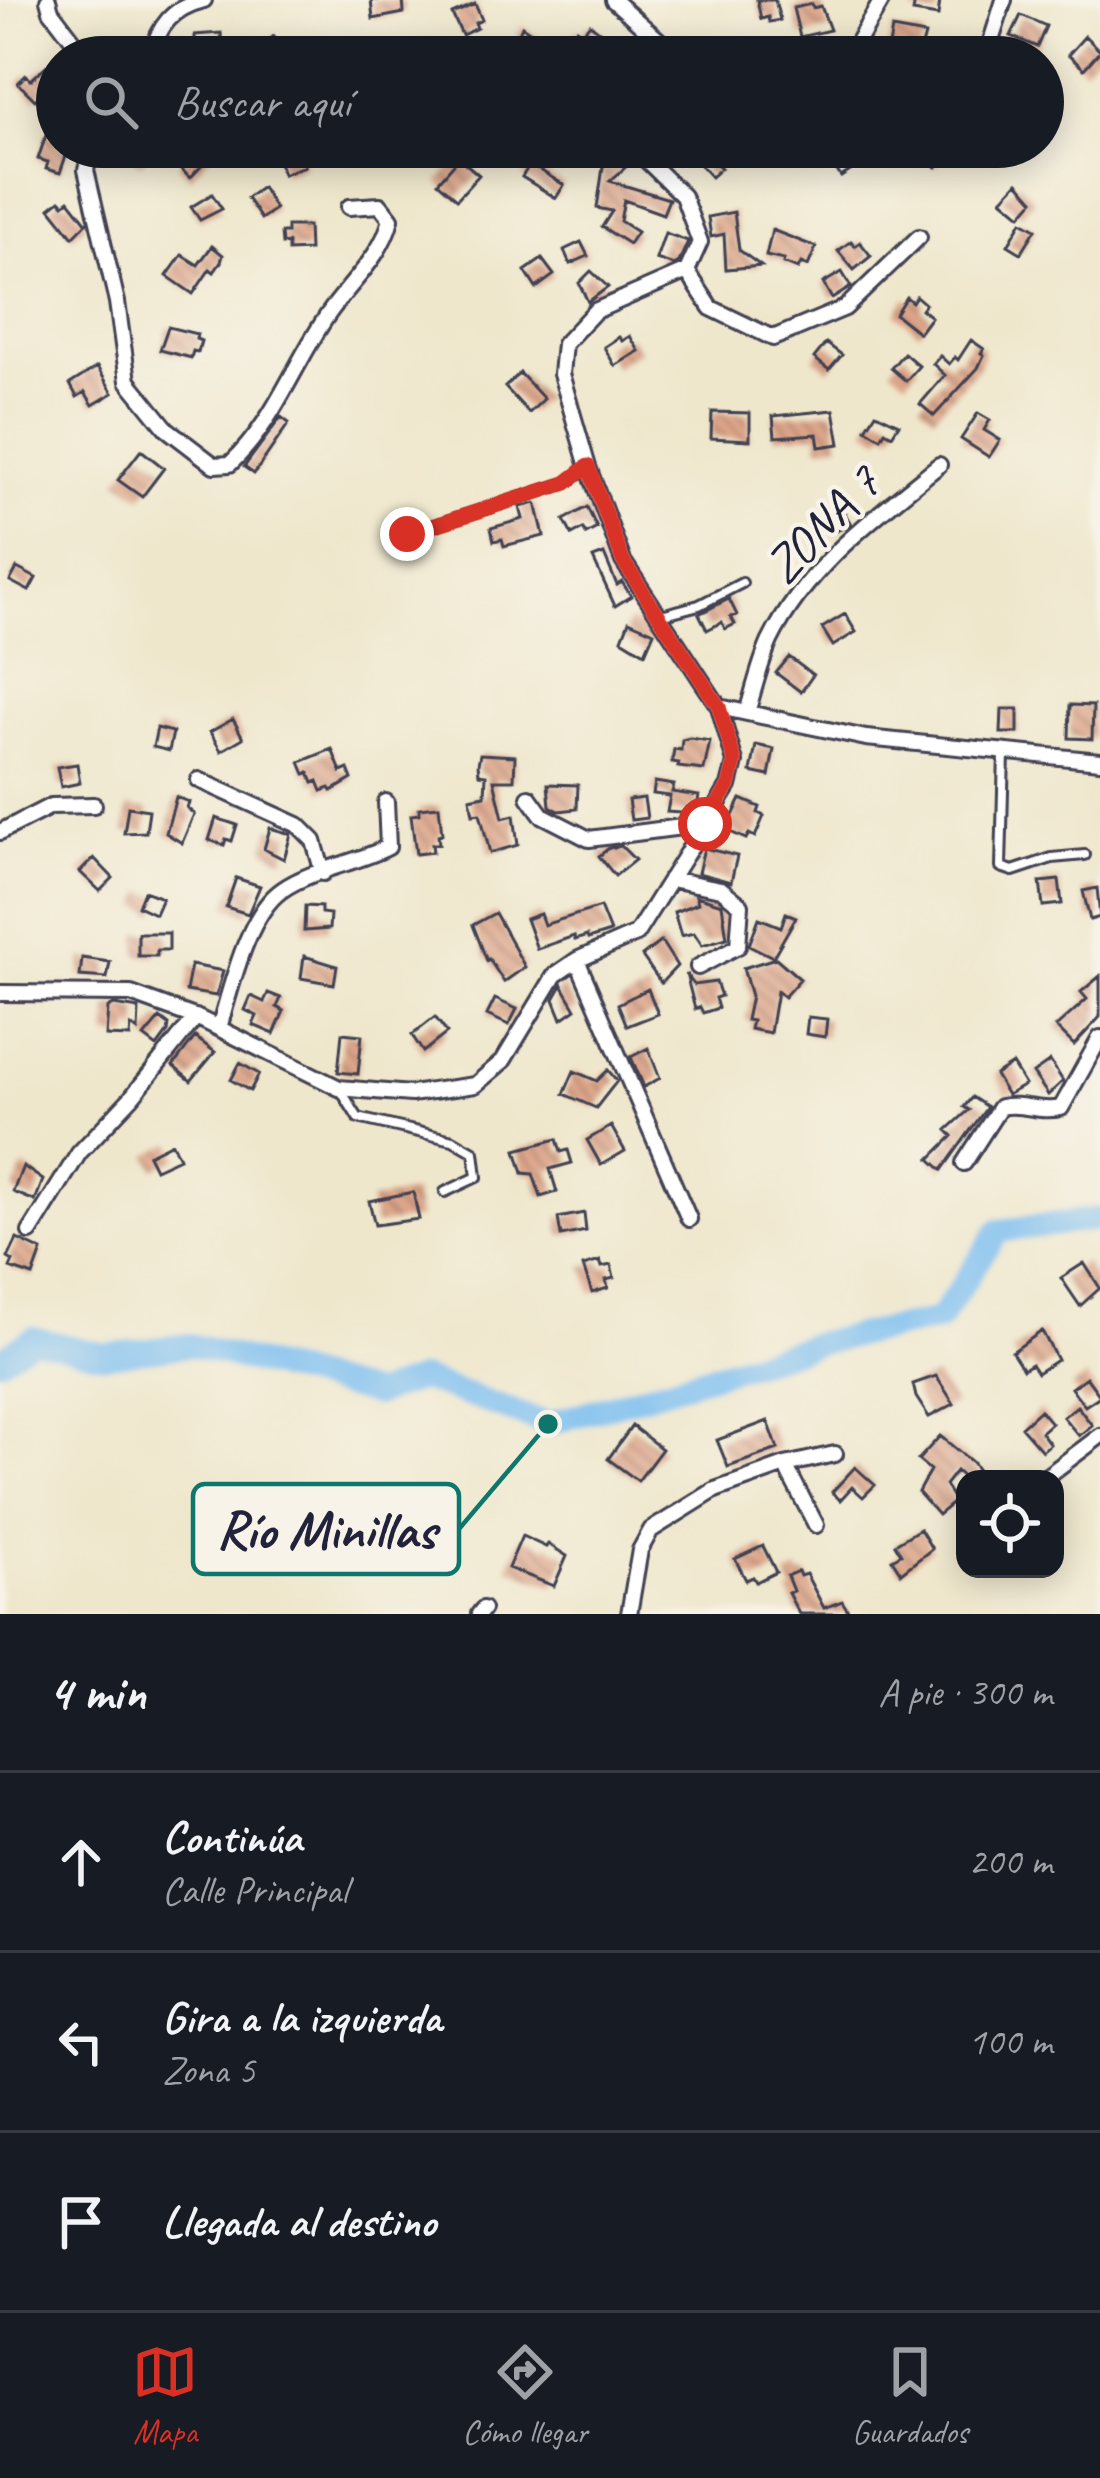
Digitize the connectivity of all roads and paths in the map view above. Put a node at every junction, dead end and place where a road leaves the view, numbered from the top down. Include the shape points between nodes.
1 (48, 0) edge
2 (204, 0) edge
3 (613, 0) edge
4 (882, 0) edge
5 (1004, 0) edge
6 (70, 36) edge
7 (156, 36) edge
8 (654, 36) edge
9 (861, 36) edge
10 (993, 36) edge
11 (87, 168) edge
12 (654, 168) edge
13 (349, 207) dead end
14 (919, 237) dead end
15 (687, 271) junction
16 (939, 465) dead end
17 (588, 466) junction
18 (407, 534) dead end
19 (742, 583) dead end
20 (661, 615) junction
21 (719, 707) junction
22 (746, 713) junction
23 (1004, 752) junction
24 (1100, 761) edge
25 (199, 780) dead end
26 (529, 797) dead end
27 (386, 802) dead end
28 (94, 805) dead end
29 (705, 824) junction
30 (0, 832) edge
31 (1085, 855) dead end
32 (322, 873) junction
33 (670, 879) junction
34 (577, 960) junction
35 (698, 967) dead end
36 (0, 993) edge
37 (196, 1018) junction
38 (219, 1028) junction
39 (1100, 1038) edge
40 (339, 1088) junction
41 (964, 1163) dead end
42 (445, 1192) dead end
43 (689, 1219) dead end
44 (31, 1232) dead end
45 (1100, 1436) edge
46 (835, 1454) dead end
47 (785, 1465) junction
48 (1055, 1470) edge
49 (816, 1525) dead end
50 (629, 1614) edge

1 - 6 street
2 - 7 street via 184,5
3 - 8 street
4 - 9 street
5 - 10 street
11 - 13 street via 128,381 167,429 214,465 230,464 255,440 327,316 386,241 391,219 380,205
12 - 15 street via 683,196 700,242
14 - 15 street via 845,308 773,338 711,308
15 - 17 street via 595,311 565,344 561,374
16 - 22 street, ZONA 7 via 854,535 795,598 769,643
17 - 18 lane via 566,483
17 - 20 street via 623,561
19 - 20 lane
20 - 21 street
21 - 22 street
21 - 29 street via 735,762
22 - 23 street via 866,738
23 - 24 street
23 - 31 lane via 1001,867
25 - 32 street via 298,825 314,841
26 - 29 street via 542,814 589,839
27 - 32 street via 388,847
28 - 30 street via 51,806
29 - 33 street
32 - 38 street via 280,891 262,912
33 - 34 street via 636,934
33 - 35 street via 721,889 741,904 738,946
34 - 40 street via 555,975 503,1061 475,1085 411,1094
34 - 43 street
36 - 37 street via 131,994
37 - 38 street
37 - 44 street via 79,1153
38 - 40 street
39 - 41 street via 1061,1108 1000,1107
40 - 42 lane via 358,1118 474,1152 477,1177
45 - 48 street
46 - 47 street
47 - 49 street
47 - 50 street via 715,1490 651,1530

